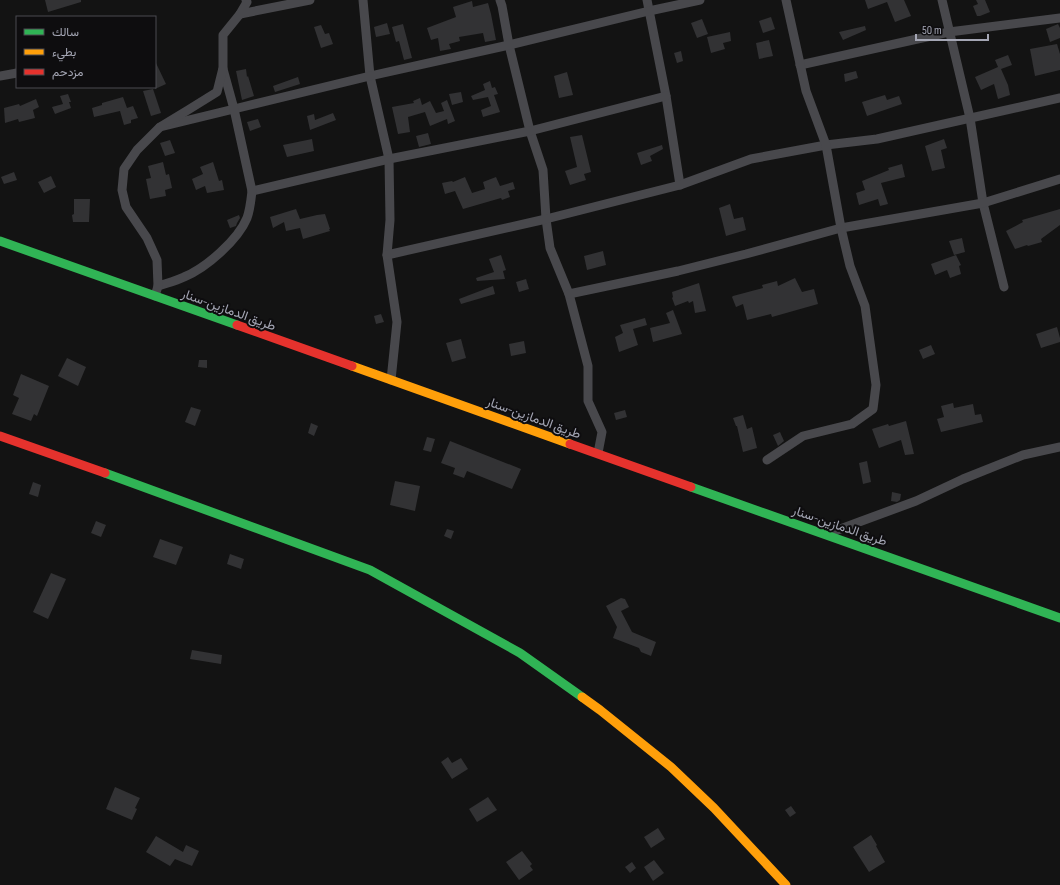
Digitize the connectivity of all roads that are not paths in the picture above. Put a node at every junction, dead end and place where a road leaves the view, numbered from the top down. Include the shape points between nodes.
1 (246, 0) edge
2 (310, 0) edge
3 (363, 0) edge
4 (500, 0) edge
5 (647, 0) edge
6 (700, 0) edge
7 (786, 0) edge
8 (942, 0) edge
9 (649, 11) junction
10 (240, 14) junction
11 (1060, 18) edge
12 (949, 32) junction
13 (509, 45) junction
14 (800, 65) junction
15 (223, 68) junction
16 (16, 73) edge
17 (0, 76) edge
18 (370, 76) junction
19 (666, 96) junction
20 (1060, 98) edge
21 (234, 110) junction
22 (970, 118) junction
23 (160, 127) junction
24 (530, 131) junction
25 (826, 145) junction
26 (389, 159) junction
27 (1060, 179) edge
28 (680, 185) junction
29 (252, 191) junction
30 (984, 203) junction
31 (546, 219) junction
32 (841, 228) junction
33 (0, 241) edge
34 (387, 255) junction
35 (158, 286) junction
36 (1004, 288) dead end
37 (569, 294) junction
38 (155, 296) junction
39 (391, 380) junction
40 (0, 436) edge
41 (1060, 447) edge
42 (598, 453) junction
43 (767, 460) dead end
44 (827, 534) junction
45 (1060, 618) edge
46 (786, 885) edge

1 - 10 street
2 - 10 street
3 - 18 street
4 - 13 street
5 - 9 street
6 - 9 street
7 - 14 street
8 - 12 street
9 - 13 street
9 - 19 street
10 - 15 street via 223,35
11 - 12 street
12 - 14 street
12 - 22 street
13 - 18 street
13 - 24 street
14 - 25 street via 806,91
15 - 21 street
15 - 23 street via 217,92
16 - 17 street
18 - 21 street
18 - 26 street
19 - 24 street
19 - 28 street
20 - 22 street
21 - 23 street
21 - 29 street
22 - 25 street via 877,139
22 - 30 street
23 - 35 street via 137,150 124,169 122,190 126,207 147,238 157,260
24 - 26 street
24 - 31 street via 543,170
25 - 28 street via 751,159
25 - 32 street
26 - 29 street
26 - 34 street via 390,220
27 - 30 street
28 - 31 street
29 - 35 street via 246,218 235,238 208,263 185,277
30 - 32 street
30 - 36 street
31 - 34 street
31 - 37 street via 550,248
32 - 37 street via 678,271
32 - 43 street via 850,266 865,306 876,385 873,409 852,424 803,436
33 - 38 main road, طريق الدمازين-سنار
34 - 39 street via 397,322
35 - 38 street
37 - 42 street via 588,366 588,401 602,432
38 - 39 main road, طريق الدمازين-سنار
39 - 42 main road, طريق الدمازين-سنار
40 - 46 main road via 370,570 520,653 600,710 671,767 714,808
41 - 44 street via 1022,455 916,501
42 - 44 main road, طريق الدمازين-سنار
44 - 45 main road, طريق الدمازين-سنار

